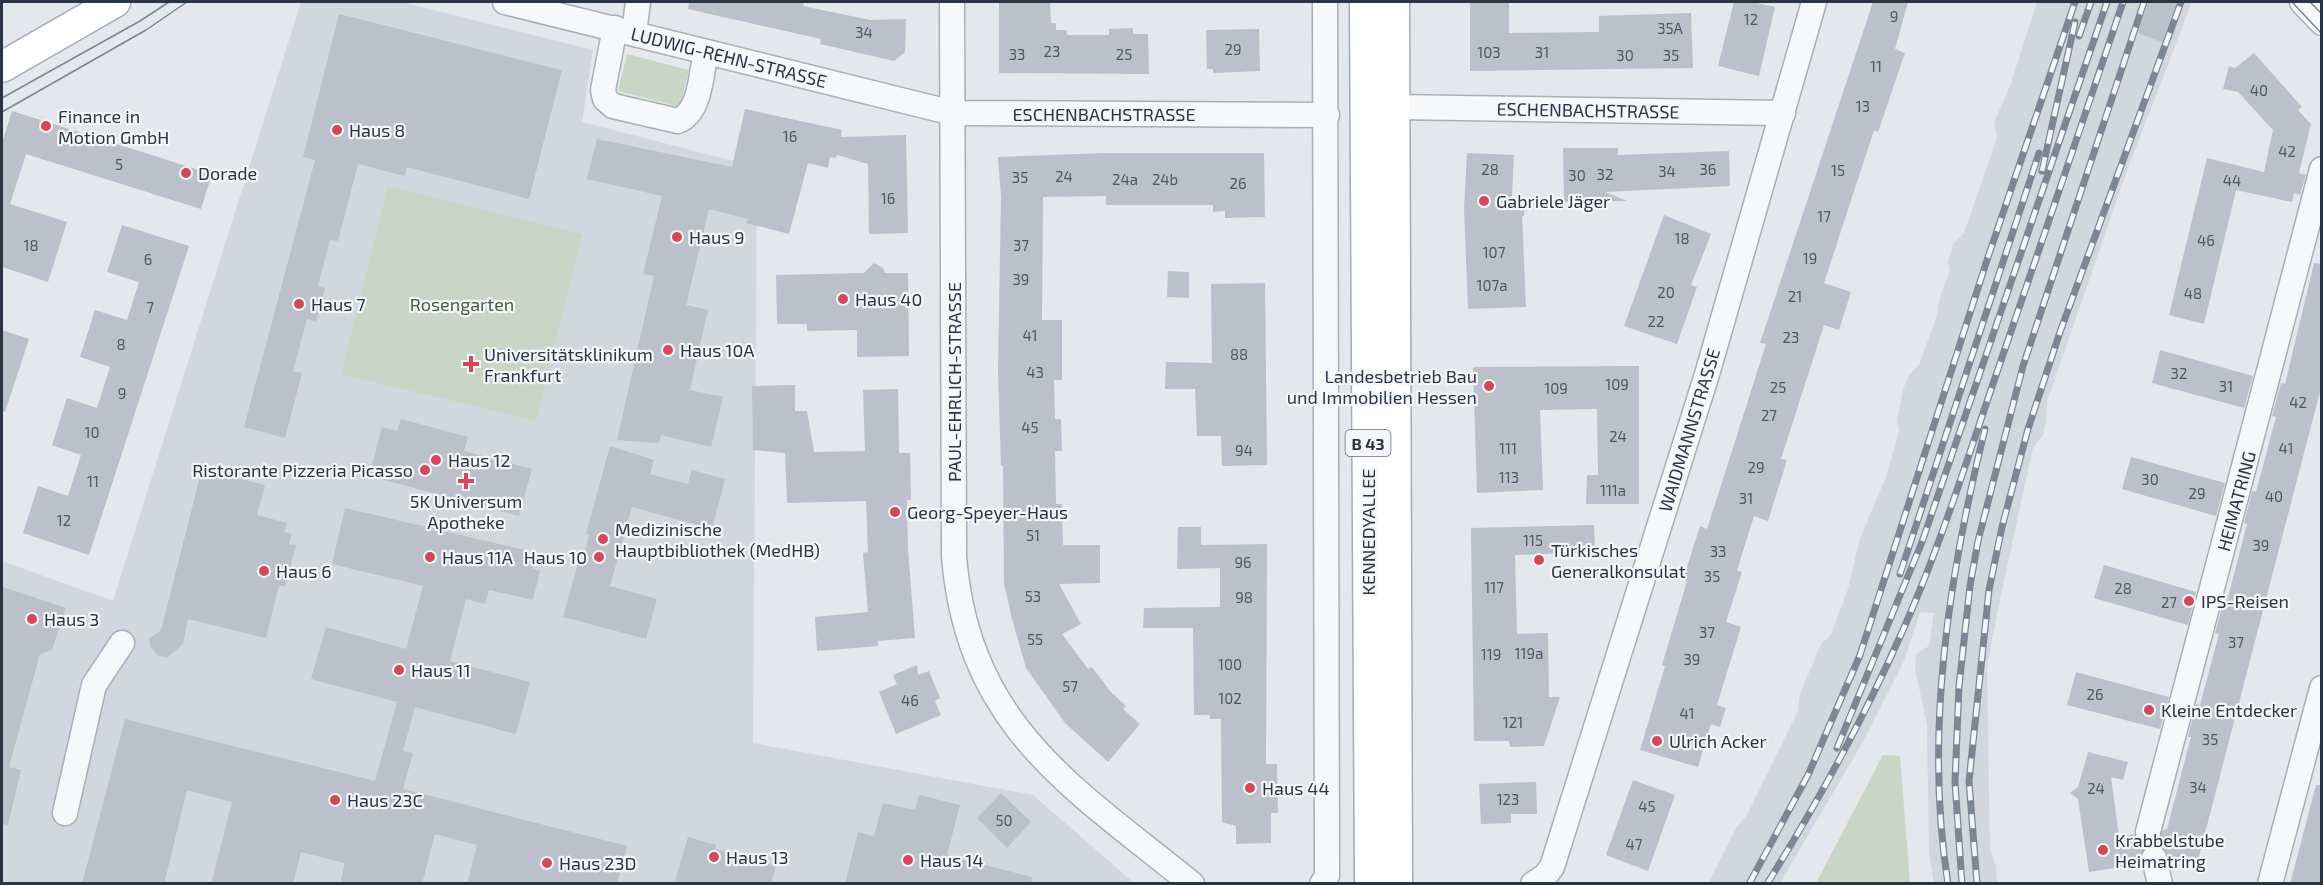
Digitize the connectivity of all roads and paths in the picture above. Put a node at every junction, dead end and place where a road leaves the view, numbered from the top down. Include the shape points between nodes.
1 (115, 2) edge
2 (505, 2) edge
3 (638, 2) edge
4 (952, 2) edge
5 (1325, 2) edge
6 (1365, 2) edge
7 (1394, 2) edge
8 (1814, 2) edge
9 (2302, 2) edge
10 (2322, 23) edge
11 (624, 31) junction
12 (706, 52) junction
13 (2, 66) edge
14 (1394, 106) junction
15 (953, 113) junction
16 (1783, 113) junction
17 (1327, 115) junction
18 (2322, 170) edge
19 (122, 643) dead end
20 (2322, 688) edge
21 (65, 813) dead end
22 (2148, 832) dead end
23 (2154, 858) dead end
24 (1324, 880) edge
25 (1192, 884) edge
26 (1370, 884) edge
27 (1397, 884) edge
28 (1533, 884) edge
29 (2160, 884) edge
30 (2270, 884) edge

1 - 13 main road
2 - 11 street, LUDWIG-REHN-STRASSE
3 - 11 street
4 - 15 street, PAUL-EHRLICH-STRASSE
5 - 17 street
6 - 26 main road, KENNEDYALLEE / B 43
7 - 14 main road, KENNEDYALLEE / B 43
8 - 16 street, WAIDMANNSTRASSE
9 - 10 street
11 - 12 street, LUDWIG-REHN-STRASSE
11 - 12 street via 603,90 605,99 613,106 678,120 687,117 693,109
12 - 15 street, LUDWIG-REHN-STRASSE
14 - 16 street, ESCHENBACHSTRASSE
14 - 27 main road, KENNEDYALLEE / B 43
15 - 17 street, ESCHENBACHSTRASSE
15 - 25 street, PAUL-EHRLICH-STRASSE via 954,556 972,650 992,693 1032,749
16 - 28 street, WAIDMANNSTRASSE via 1710,363 1552,867
17 - 24 street
18 - 22 street, HEIMATRING
19 - 21 street via 94,685
20 - 30 street
23 - 29 street

